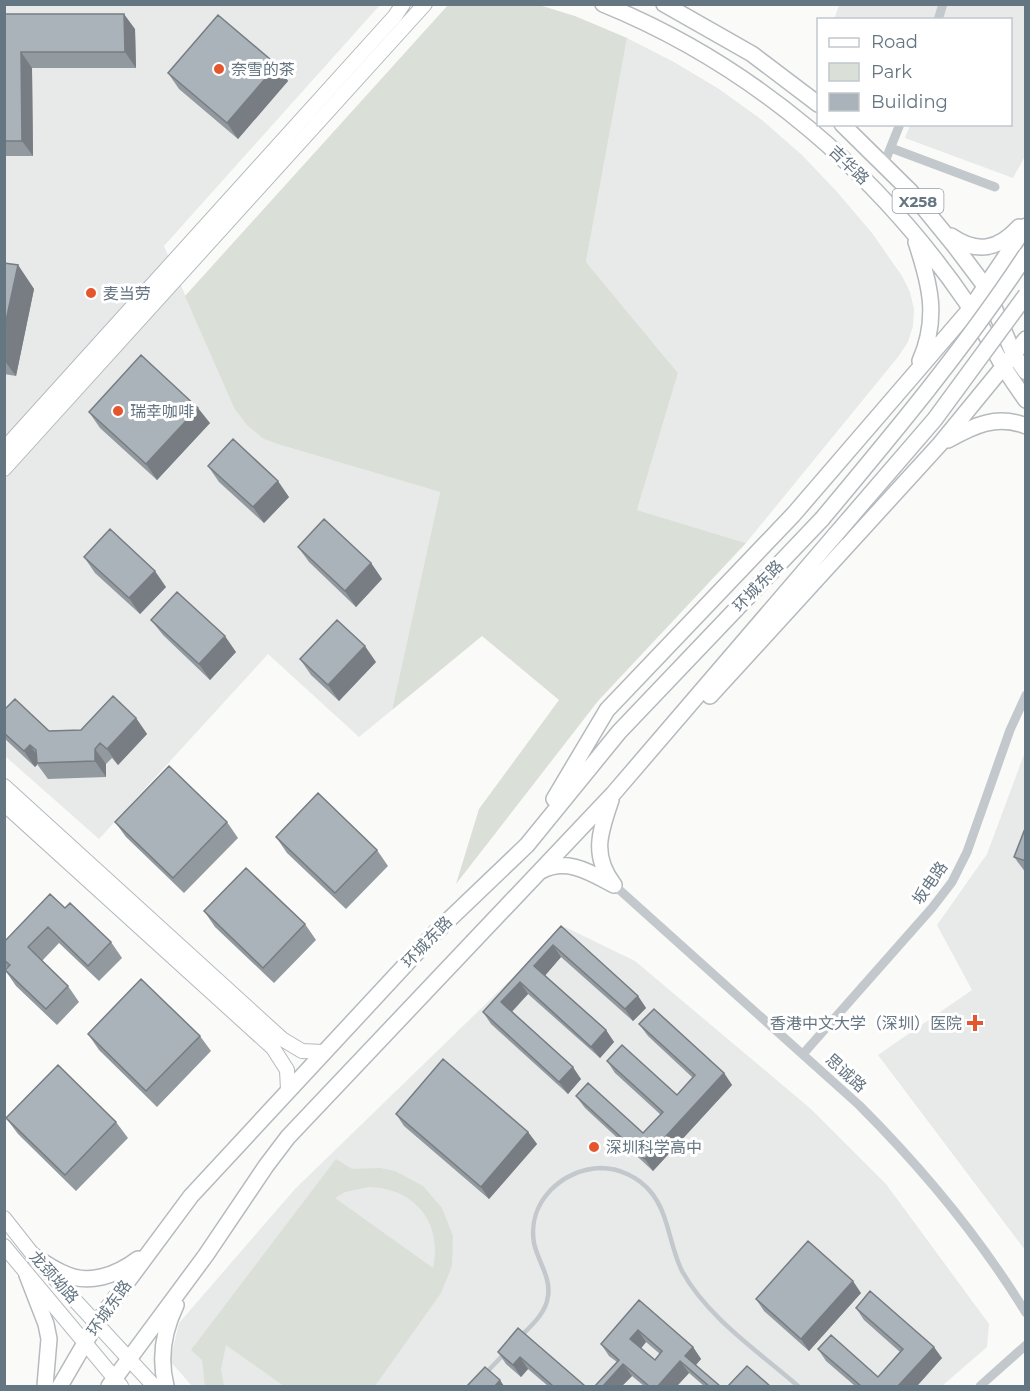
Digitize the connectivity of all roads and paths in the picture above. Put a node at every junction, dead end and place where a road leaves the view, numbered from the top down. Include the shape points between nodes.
1 (403, 4) edge
2 (425, 4) edge
3 (603, 4) edge
4 (664, 4) edge
5 (817, 103) edge
6 (844, 126) edge
7 (899, 126) edge
8 (891, 148) junction
9 (884, 164) junction
10 (995, 187) dead end
11 (1026, 221) edge
12 (1026, 226) edge
13 (944, 231) junction
14 (914, 233) junction
15 (1026, 255) edge
16 (985, 286) junction
17 (1026, 295) edge
18 (970, 308) junction
19 (1026, 339) edge
20 (1014, 355) junction
21 (1004, 367) junction
22 (1026, 372) edge
23 (911, 378) junction
24 (1026, 400) edge
25 (1026, 426) edge
26 (940, 444) junction
27 (4, 449) edge
28 (4, 469) edge
29 (1026, 695) edge
30 (4, 786) edge
31 (613, 794) junction
32 (4, 804) edge
33 (527, 845) junction
34 (539, 873) junction
35 (614, 885) junction
36 (323, 1052) junction
37 (802, 1054) junction
38 (288, 1090) junction
39 (4, 1218) edge
40 (4, 1246) edge
41 (150, 1250) junction
42 (206, 1255) junction
43 (34, 1256) junction
44 (27, 1275) junction
45 (1026, 1313) edge
46 (96, 1324) junction
47 (85, 1342) junction
48 (512, 1345) edge
49 (1026, 1345) edge
50 (504, 1353) edge
51 (129, 1358) junction
52 (481, 1378) edge
53 (115, 1384) edge
54 (45, 1386) edge
55 (60, 1386) edge
56 (154, 1386) edge
57 (166, 1386) edge
58 (798, 1386) edge
59 (980, 1386) edge

1 - 27 street
2 - 28 street
3 - 14 main road, 吉华路 / X258 via 680,40 766,94 843,159
4 - 5 main road via 752,54
6 - 9 main road, 吉华路 / X258
7 - 8 street
8 - 9 street
8 - 10 street
9 - 13 main road, 吉华路 / X258
11 - 13 main road via 1005,240 984,247 962,244
12 - 16 main road
13 - 16 main road, 吉华路 / X258
14 - 18 main road, 吉华路 / X258
14 - 23 main road via 928,278 932,308 924,352
15 - 33 main road, 环城东路, bridge via 924,397 822,519 619,732
16 - 18 main road
16 - 20 main road, 吉华路 / X258
17 - 31 main road, 环城东路, bridge via 935,419
18 - 21 main road, 吉华路 / X258
18 - 23 main road
19 - 20 main road
20 - 21 main road
20 - 22 main road, 吉华路
21 - 24 main road, 吉华路
21 - 26 main road
23 - 33 main road via 793,515 607,710
25 - 26 main road via 1005,420 986,422
26 - 31 main road via 649,762
29 - 37 street, 坂电路 via 952,882
30 - 36 street via 282,1039 302,1051
31 - 34 main road, 环城东路
31 - 35 main road via 599,846 602,863
32 - 38 street via 273,1048 286,1070
33 - 36 main road, 环城东路 via 435,933
34 - 35 main road via 570,866
34 - 42 main road, 环城东路 via 288,1137
35 - 37 street, 思诚路
36 - 38 main road, 环城东路
37 - 45 street, 思诚路 via 859,1105 926,1175 986,1252
38 - 41 main road, 环城东路 via 192,1196
39 - 43 street, 龙颈坳路
40 - 44 street, 龙颈坳路
41 - 43 main road via 121,1271 92,1278 64,1274
41 - 46 main road, 环城东路
42 - 51 main road, 环城东路
42 - 57 main road via 165,1332 162,1367
43 - 46 street, 龙颈坳路
44 - 47 street, 龙颈坳路
44 - 54 main road via 49,1339
46 - 47 main road, 环城东路
46 - 51 street, 龙颈坳路
47 - 53 street, 龙颈坳路
47 - 55 main road, 环城东路
48 - 58 lane via 540,1315 548,1297 548,1283 534,1241 539,1209 547,1194 565,1178 588,1169 605,1168 636,1179 649,1190 659,1203 671,1245 696,1293 714,1314
49 - 59 street
50 - 52 lane
51 - 53 main road, 环城东路
51 - 56 street, 龙颈坳路

